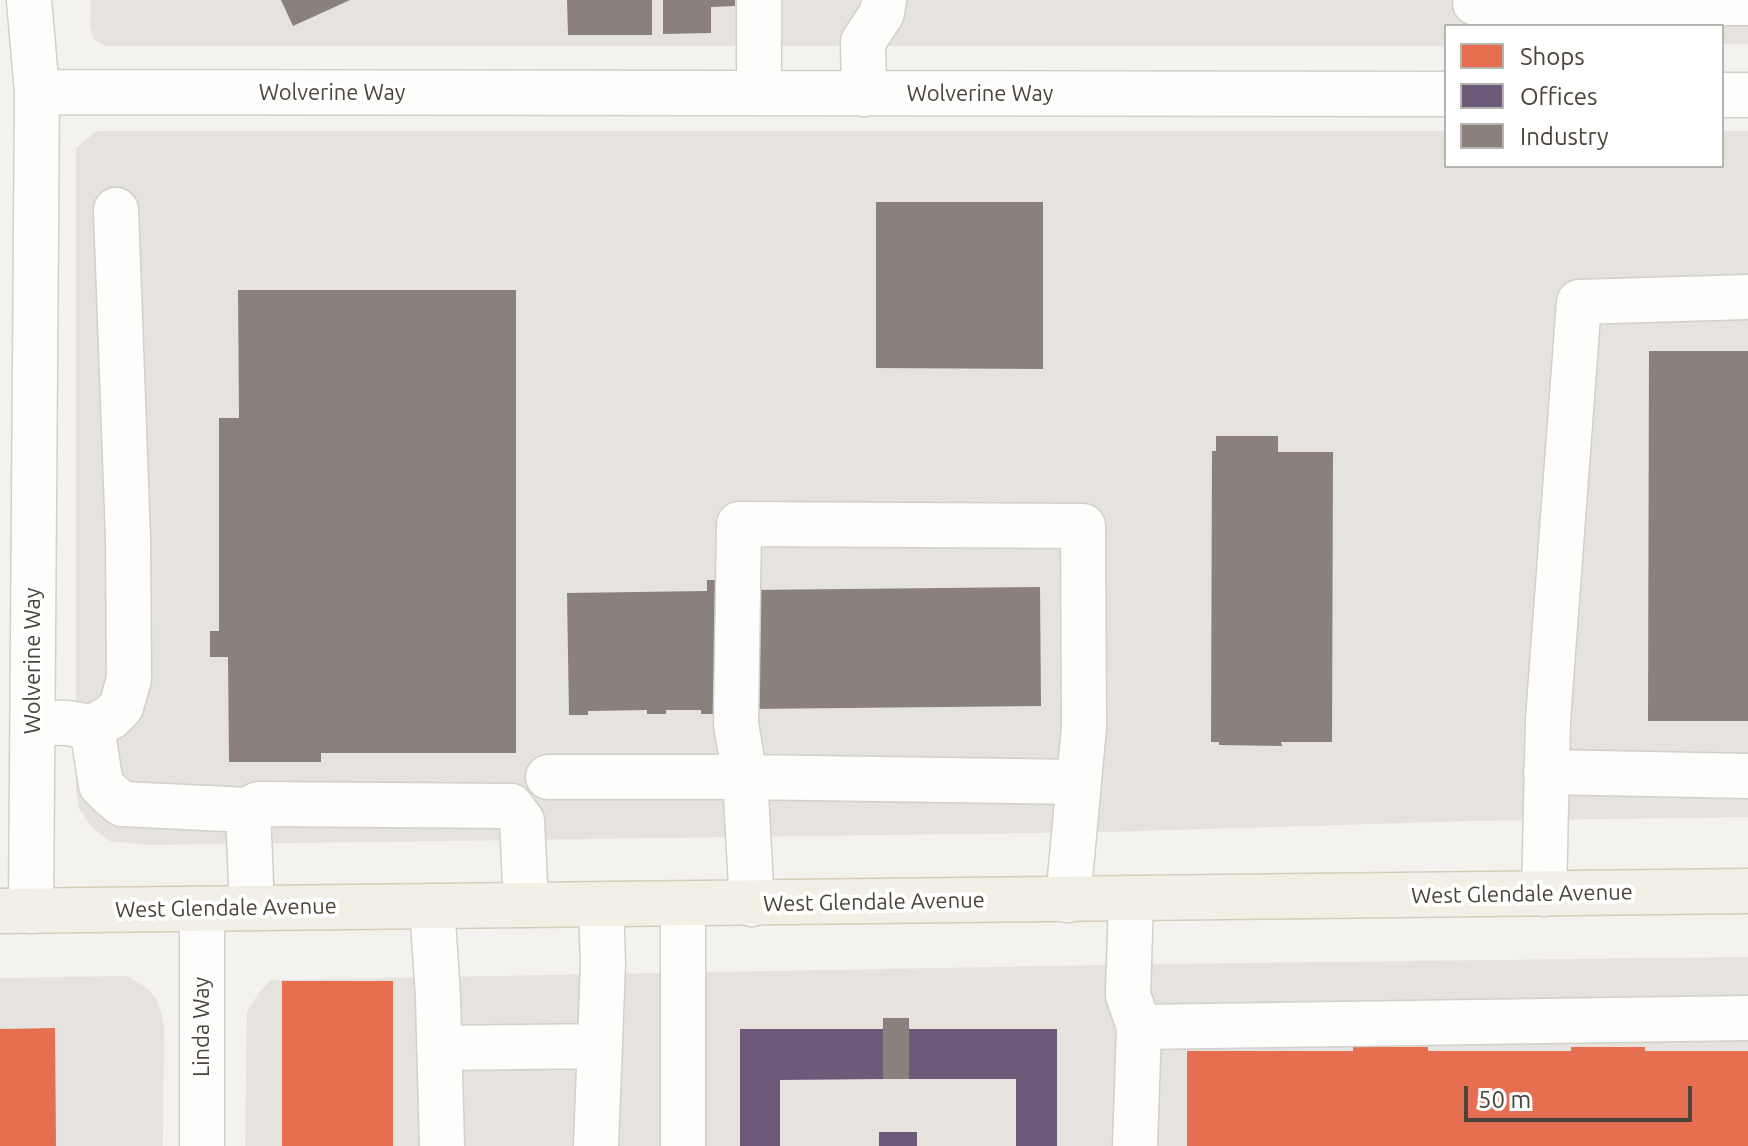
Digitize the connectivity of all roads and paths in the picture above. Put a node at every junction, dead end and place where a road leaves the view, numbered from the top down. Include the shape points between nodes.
1 (759, 0) edge
2 (884, 0) edge
3 (31, 1) edge
4 (1748, 3) edge
5 (1475, 10) edge
6 (37, 92) junction
7 (759, 93) junction
8 (864, 94) junction
9 (1444, 94) edge
10 (1724, 95) edge
11 (1748, 95) edge
12 (116, 210) dead end
13 (1748, 297) edge
14 (33, 722) junction
15 (92, 727) junction
16 (1546, 772) junction
17 (1748, 776) edge
18 (548, 777) dead end
19 (745, 777) junction
20 (1079, 782) junction
21 (248, 810) junction
22 (1748, 891) edge
23 (1544, 894) junction
24 (1131, 899) junction
25 (1068, 900) junction
26 (683, 904) junction
27 (752, 904) junction
28 (526, 905) junction
29 (601, 905) junction
30 (432, 906) junction
31 (252, 908) junction
32 (202, 909) junction
33 (16, 911) edge
34 (1748, 1018) edge
35 (1139, 1027) junction
36 (600, 1046) junction
37 (439, 1048) junction
38 (202, 1146) edge
39 (442, 1146) edge
40 (596, 1146) edge
41 (683, 1146) edge
42 (1135, 1146) edge

1 - 7 street
2 - 8 street via 882,13 863,42
3 - 6 street
4 - 5 street
6 - 7 street, Wolverine Way
6 - 14 street, Wolverine Way
7 - 8 street, Wolverine Way
8 - 9 street, Wolverine Way
10 - 11 street
12 - 15 street via 129,679 121,707
13 - 16 street via 1579,302
14 - 15 street
14 - 33 street, Wolverine Way
15 - 21 street via 101,785 122,804
16 - 17 street
16 - 23 street
18 - 19 street
19 - 20 street
19 - 20 street via 736,724 739,524 1083,526 1084,727
19 - 27 street
20 - 25 street
21 - 28 street via 258,804 511,806 522,821
21 - 31 street
22 - 23 main road, West Glendale Avenue
23 - 24 main road, West Glendale Avenue
24 - 25 main road, West Glendale Avenue
24 - 35 street via 1128,995
25 - 27 main road, West Glendale Avenue
26 - 27 main road, West Glendale Avenue
26 - 29 main road, West Glendale Avenue
26 - 41 street
28 - 29 main road, West Glendale Avenue
28 - 30 main road, West Glendale Avenue
29 - 36 street
30 - 31 main road, West Glendale Avenue
30 - 37 street
31 - 32 main road, West Glendale Avenue
32 - 33 main road, West Glendale Avenue
32 - 38 street, Linda Way
34 - 35 street
35 - 42 street
36 - 37 street
36 - 40 street
37 - 39 street

